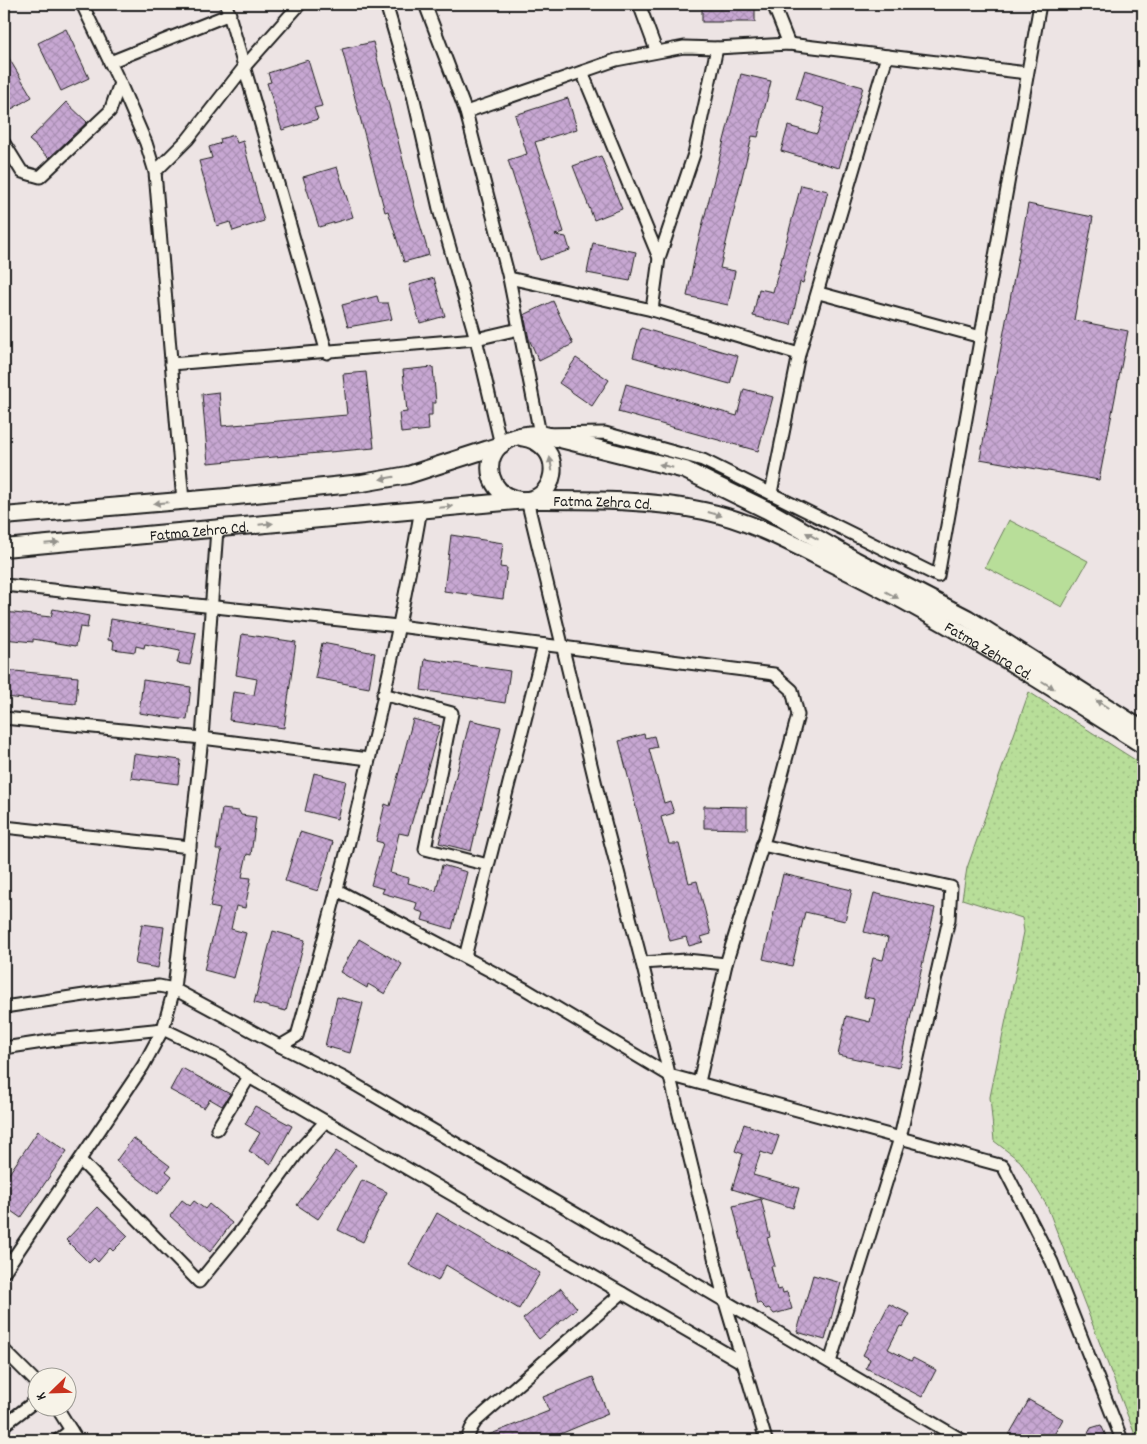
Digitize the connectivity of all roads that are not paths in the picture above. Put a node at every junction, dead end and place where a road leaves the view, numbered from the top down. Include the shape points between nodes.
1 (82, 4) edge
2 (300, 4) edge
3 (386, 4) edge
4 (425, 4) edge
5 (639, 4) edge
6 (773, 4) edge
7 (1040, 4) edge
8 (228, 9) edge
9 (789, 44) junction
10 (717, 48) junction
11 (656, 50) junction
12 (887, 56) junction
13 (110, 62) junction
14 (245, 66) junction
15 (582, 72) junction
16 (1027, 74) junction
17 (120, 83) junction
18 (466, 112) junction
19 (4, 143) edge
20 (155, 172) junction
21 (659, 258) junction
22 (510, 278) junction
23 (819, 293) junction
24 (652, 310) junction
25 (519, 329) junction
26 (981, 337) junction
27 (476, 339) junction
28 (327, 353) junction
29 (799, 354) junction
30 (171, 364) junction
31 (540, 434) junction
32 (521, 437) junction
33 (501, 445) junction
34 (771, 493) junction
35 (527, 500) junction
36 (183, 501) junction
37 (422, 509) junction
38 (4, 516) edge
39 (217, 529) junction
40 (4, 548) edge
41 (852, 566) junction
42 (4, 585) edge
43 (213, 605) junction
44 (398, 626) junction
45 (544, 645) junction
46 (563, 648) junction
47 (383, 694) junction
48 (4, 718) edge
49 (1143, 730) edge
50 (202, 738) junction
51 (1143, 745) edge
52 (369, 759) junction
53 (4, 827) edge
54 (762, 845) junction
55 (190, 847) junction
56 (488, 865) junction
57 (337, 890) junction
58 (464, 957) junction
59 (642, 963) junction
60 (726, 964) junction
61 (174, 989) junction
62 (4, 1007) edge
63 (163, 1029) junction
64 (280, 1046) junction
65 (4, 1048) edge
66 (669, 1075) junction
67 (248, 1077) junction
68 (699, 1082) junction
69 (325, 1122) junction
70 (217, 1129) dead end
71 (900, 1138) junction
72 (80, 1160) junction
73 (4, 1272) edge
74 (622, 1293) junction
75 (725, 1302) junction
76 (4, 1350) edge
77 (830, 1362) junction
78 (744, 1364) junction
79 (28, 1374) edge
80 (28, 1407) edge
81 (62, 1416) edge
82 (4, 1425) edge
83 (74, 1435) edge
84 (58, 1440) edge
85 (467, 1440) edge
86 (766, 1440) edge
87 (962, 1440) edge
88 (1122, 1440) edge

1 - 13 street
2 - 14 street
3 - 27 street
4 - 18 street
5 - 11 street
6 - 9 street
7 - 16 street
8 - 13 street
8 - 14 street
9 - 10 street
9 - 12 street
10 - 11 street via 684,46
10 - 21 street via 694,154
11 - 15 street
12 - 16 street
12 - 23 street
13 - 17 street
14 - 20 street via 188,139
14 - 28 street
15 - 18 street
15 - 21 street
16 - 26 street
17 - 19 street via 110,111 40,177 22,172
17 - 20 street
18 - 22 street
20 - 30 street
21 - 24 street
22 - 24 street
22 - 25 street
23 - 26 street
23 - 29 street
24 - 29 street
25 - 27 street
25 - 31 street
26 - 34 street via 938,576
27 - 28 street
27 - 33 street
28 - 30 street
29 - 34 street
30 - 36 street
31 - 32 main road, Fatma Zehra Cd.
31 - 34 street via 605,433 703,460
41 -> 31 main road, Fatma Zehra Cd. via 769,511 685,470
32 - 33 main road
35 -> 32 main road via 546,490 553,466 548,451 541,443
33 - 35 main road via 490,462 493,483 507,497
33 -> 36 main road, Fatma Zehra Cd. via 408,474 362,483
37 -> 35 main road, Fatma Zehra Cd.
35 -> 41 main road, Fatma Zehra Cd. via 614,500 705,511 758,527
35 - 46 street
36 -> 38 main road, Fatma Zehra Cd.
39 -> 37 main road, Fatma Zehra Cd.
37 - 44 street
40 -> 39 main road, Fatma Zehra Cd.
39 - 43 street
49 -> 41 main road, Fatma Zehra Cd. via 967,618
41 -> 51 main road, Fatma Zehra Cd.
42 - 43 street
43 - 44 street
43 - 50 street
44 - 45 street
44 - 47 street
45 - 46 street
45 - 56 street
46 - 54 street via 774,674 792,690 798,715
46 - 59 street
47 - 52 street
47 - 56 street via 452,713 425,849
48 - 50 street
50 - 52 street
50 - 55 street
52 - 57 street
53 - 55 street
54 - 60 street
54 - 71 street via 951,887 949,919
55 - 61 street
56 - 58 street
57 - 58 street
57 - 64 street via 297,1036
58 - 66 street via 525,989
59 - 60 street via 686,960
59 - 66 street
60 - 68 street
61 - 62 street via 160,986 118,990
61 - 63 street
61 - 64 street
63 - 65 street
63 - 67 street via 221,1057
63 - 72 street via 143,1066
64 - 75 street via 344,1078
66 - 68 street
66 - 75 street
67 - 69 street
67 - 70 street
68 - 71 street
69 - 72 street via 302,1147 199,1282
69 - 74 street
71 - 77 street
71 - 88 street via 1003,1166 1052,1262
72 - 73 street
74 - 78 street
74 - 85 street via 476,1422
75 - 77 street
75 - 78 street
76 - 79 street
77 - 87 street
78 - 86 street
80 - 82 street
81 - 83 street
83 - 84 street

